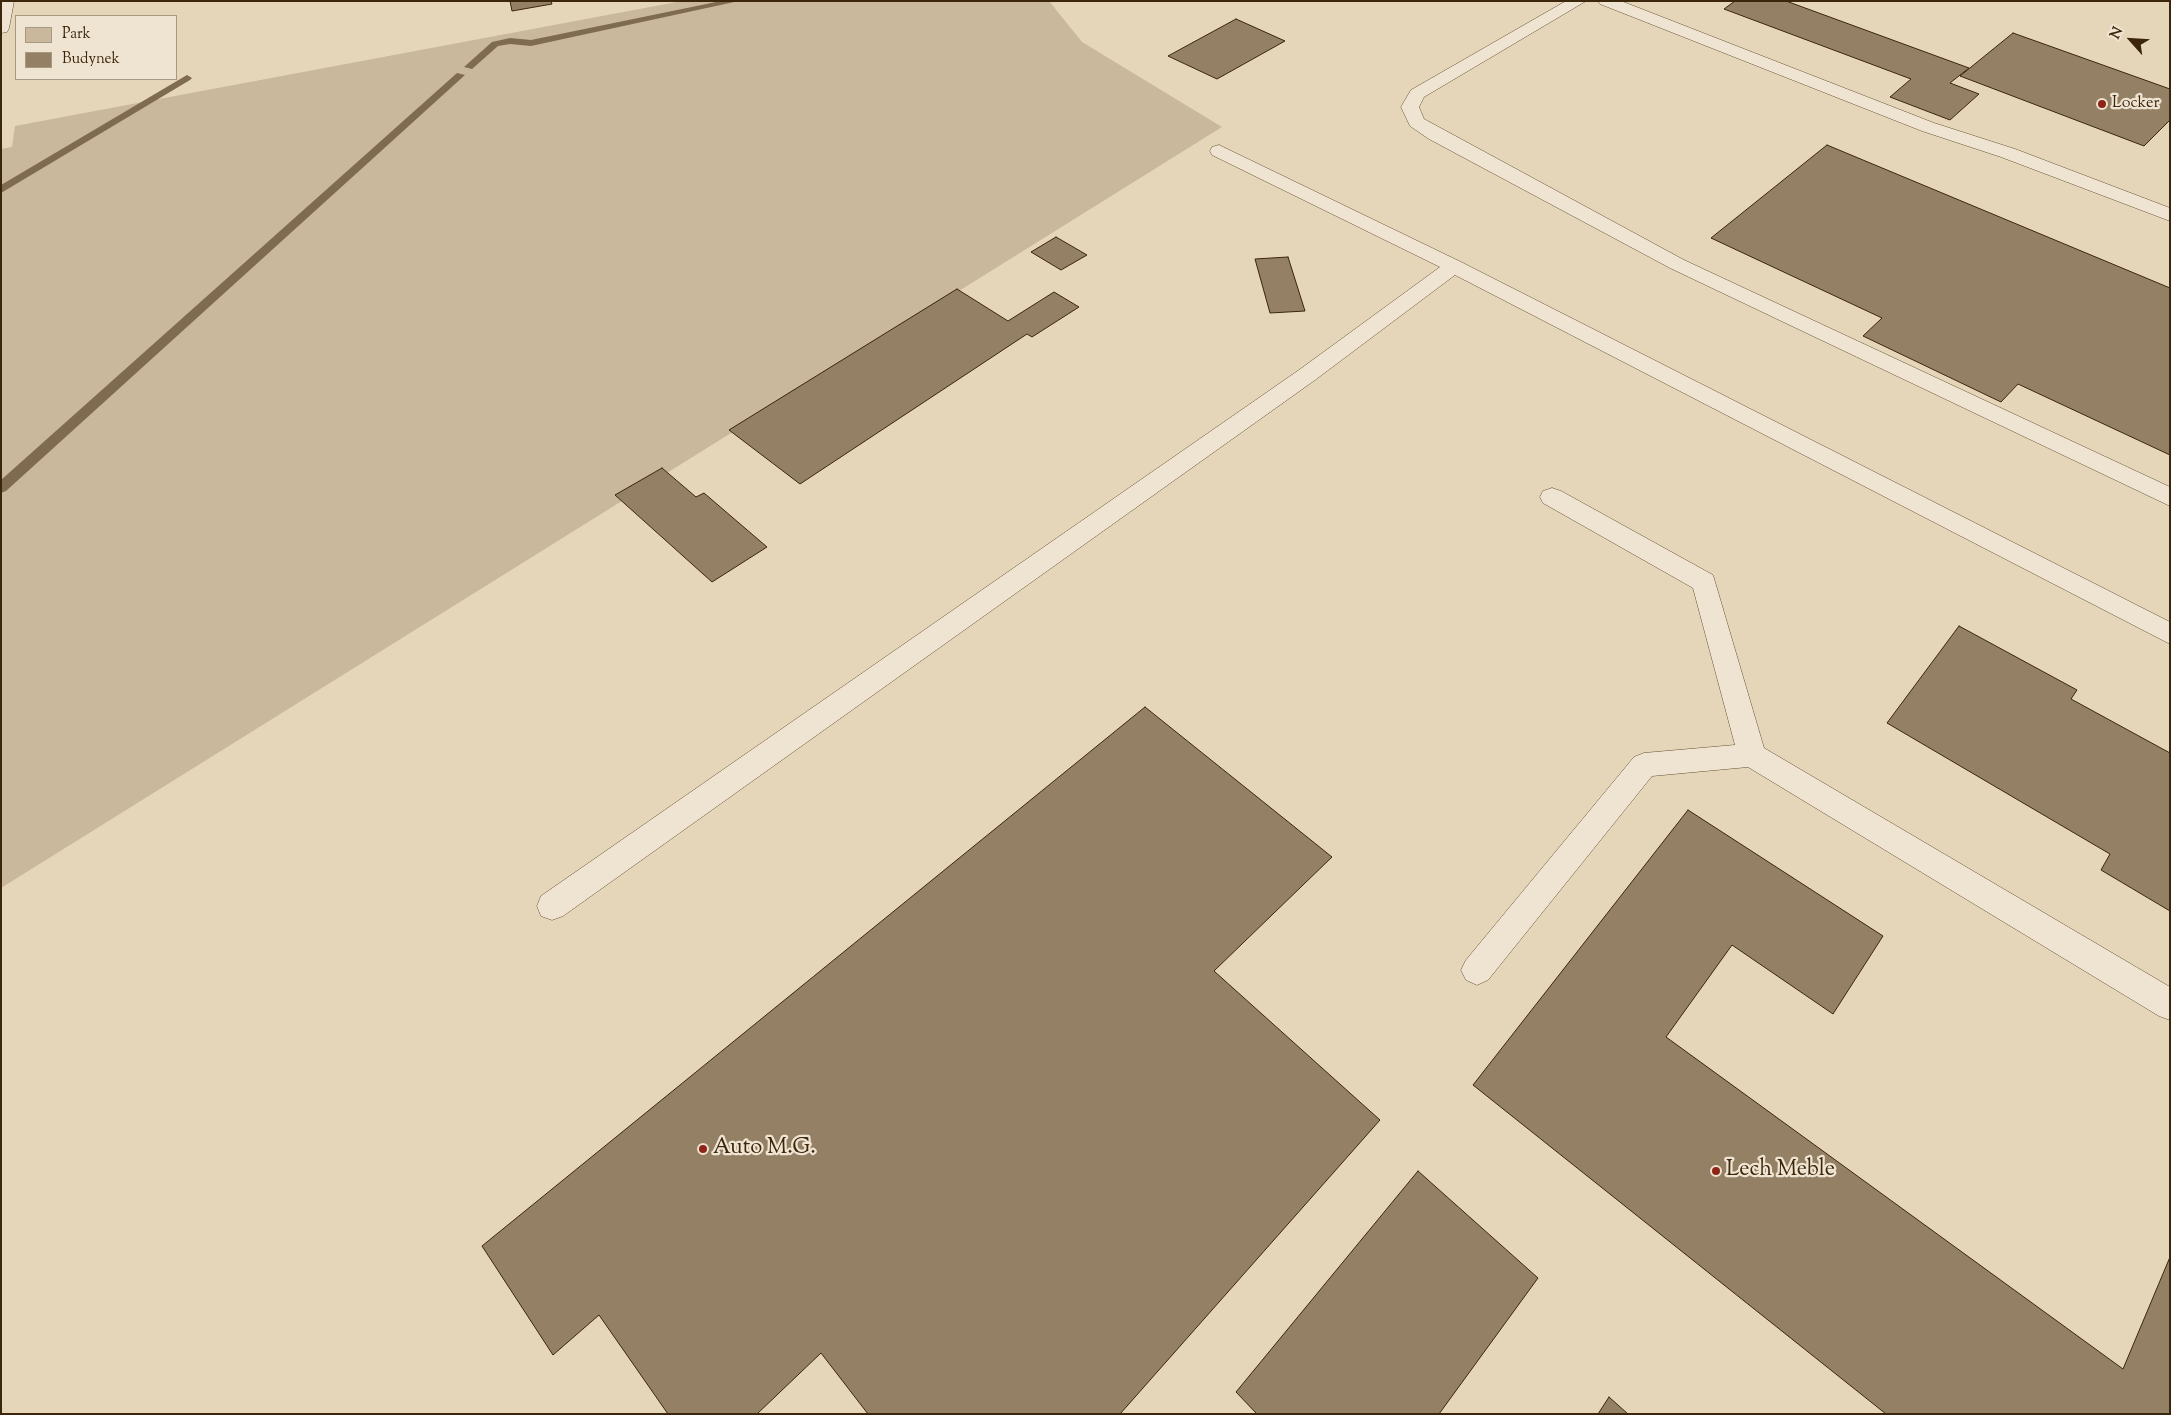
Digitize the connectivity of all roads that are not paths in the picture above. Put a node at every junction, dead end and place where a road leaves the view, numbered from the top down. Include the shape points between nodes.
1 (6, 1) edge
2 (1578, 1) edge
3 (1606, 1) edge
4 (1, 28) edge
5 (1219, 151) dead end
6 (2170, 215) edge
7 (1454, 266) junction
8 (1552, 496) dead end
9 (2170, 497) edge
10 (2170, 634) edge
11 (1752, 756) junction
12 (552, 906) dead end
13 (1477, 970) dead end
14 (2170, 1005) edge

1 - 4 lane
2 - 9 lane via 1417,94 1410,107 1416,122 1677,264
3 - 6 lane via 1928,127 2008,153
5 - 7 lane
7 - 10 lane
7 - 12 lane via 1308,375
8 - 11 lane via 1704,582
11 - 13 lane via 1644,766
11 - 14 lane

